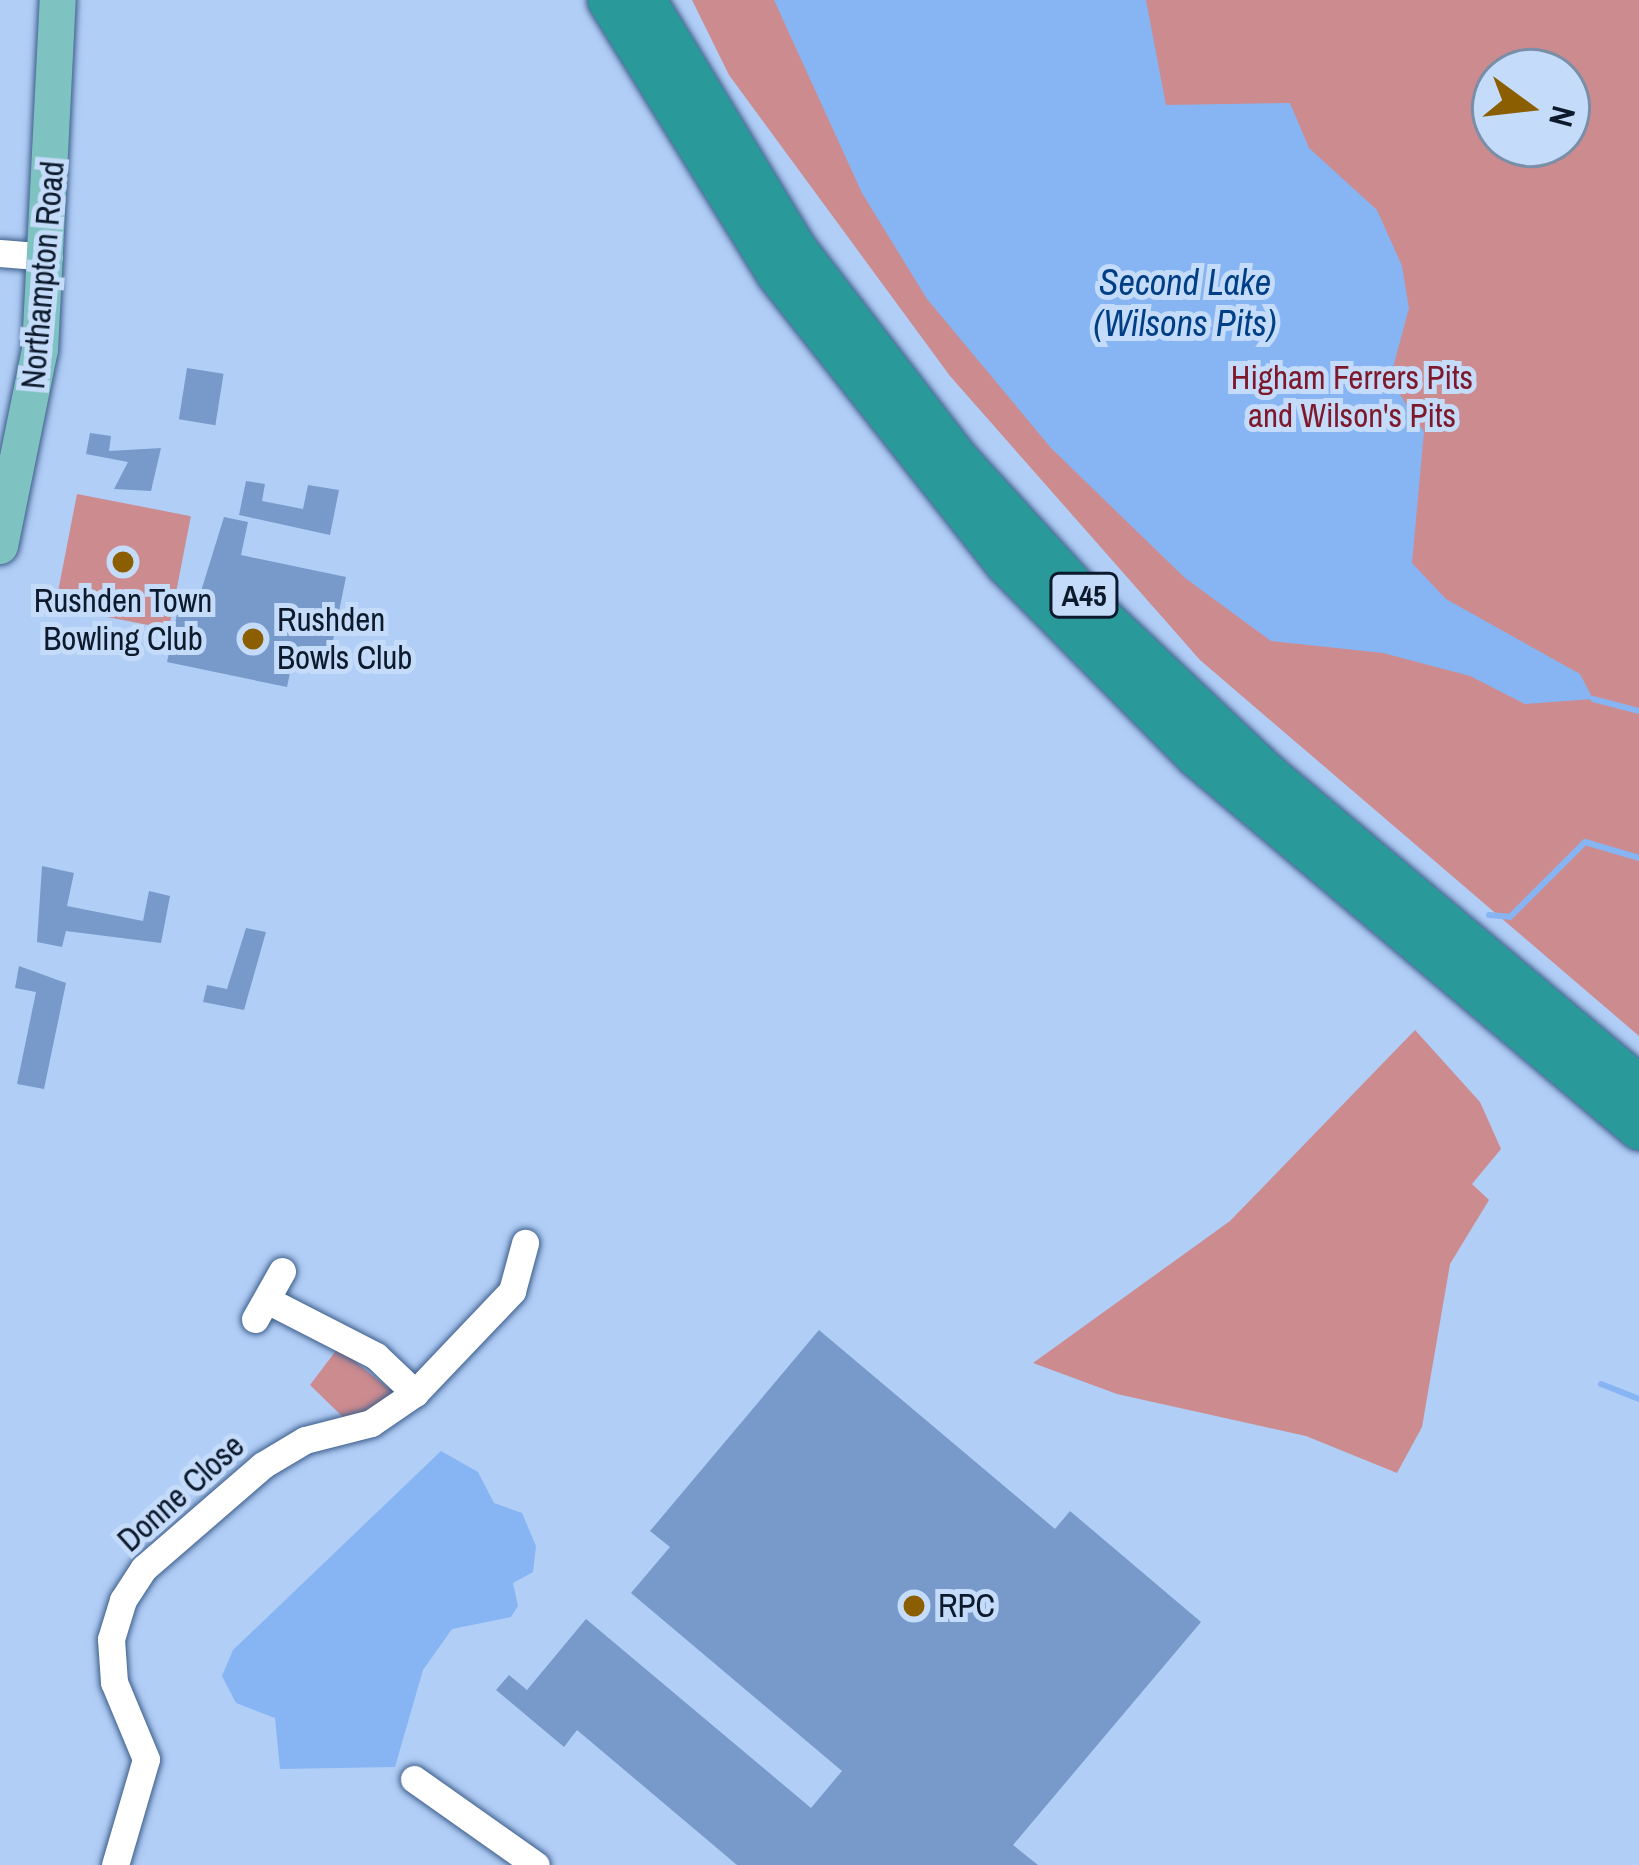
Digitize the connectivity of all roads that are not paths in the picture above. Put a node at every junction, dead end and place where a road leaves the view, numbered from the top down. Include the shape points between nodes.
1 (58, 0) edge
2 (607, 0) edge
3 (646, 0) edge
4 (0, 253) edge
5 (49, 257) junction
6 (5, 507) edge
7 (0, 546) edge
8 (1639, 1085) edge
9 (1639, 1130) edge
10 (525, 1244) dead end
11 (282, 1271) dead end
12 (415, 1393) junction
13 (414, 1779) dead end
14 (115, 1865) edge
15 (536, 1865) edge

1 - 5 main road, Northampton Road
2 - 9 highway, A45 via 776,274 1005,564 1196,757
3 - 8 highway, A45 via 797,249 986,489 1268,774
4 - 5 street
5 - 6 main road, Northampton Road
6 - 7 main road, Northampton Road
10 - 12 street, Donne Close via 512,1292
11 - 12 street via 262,1310 376,1356
12 - 14 street, Donne Close via 371,1424 304,1440 263,1465 144,1568 123,1600 111,1639 114,1682 146,1759
13 - 15 street

